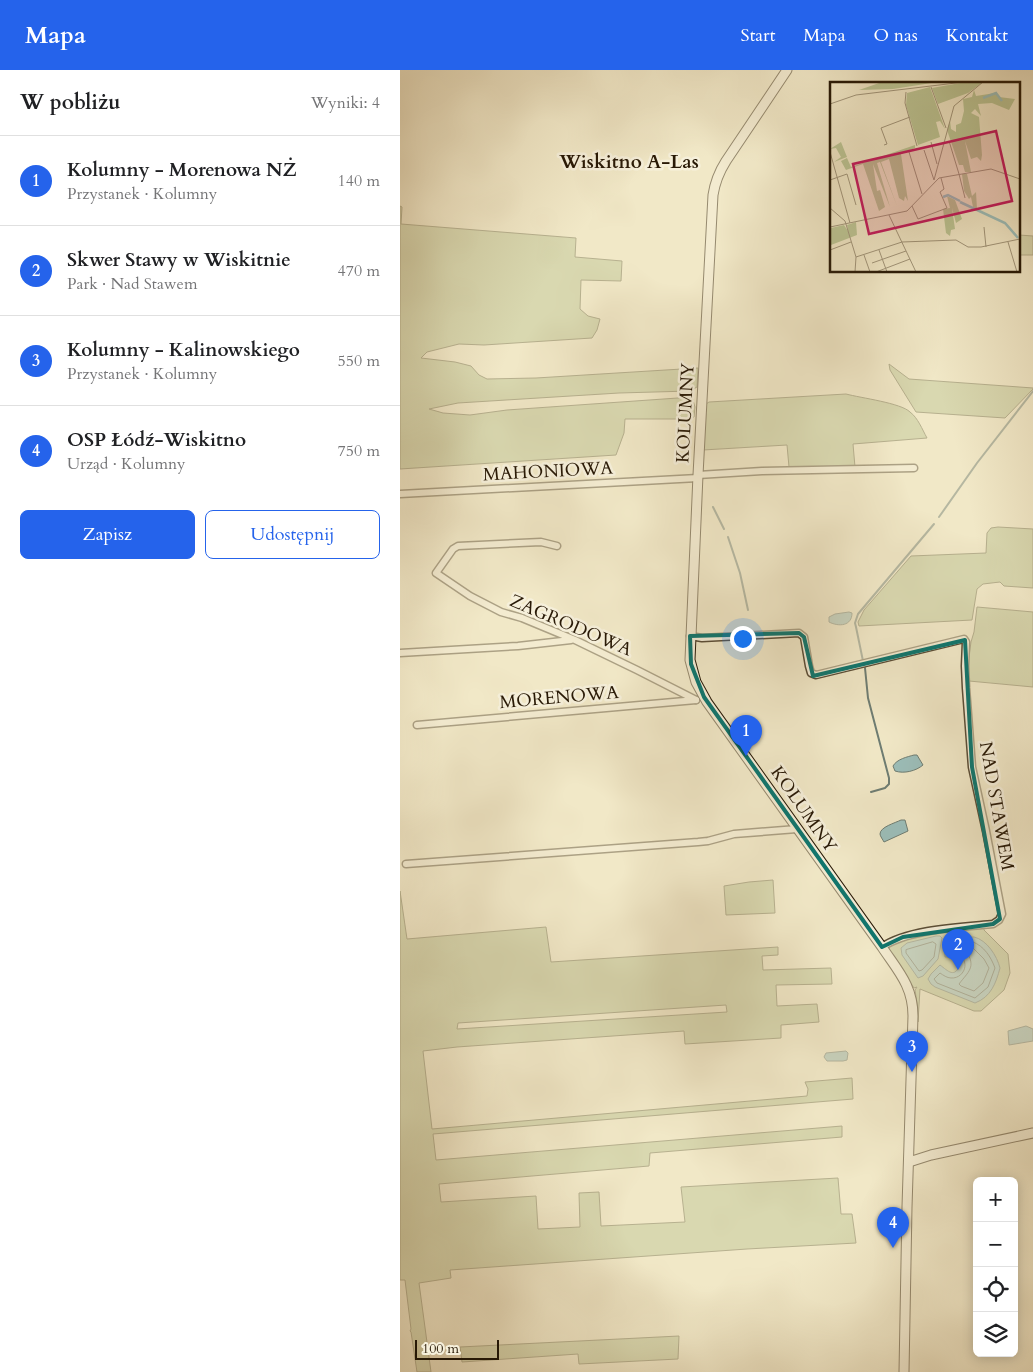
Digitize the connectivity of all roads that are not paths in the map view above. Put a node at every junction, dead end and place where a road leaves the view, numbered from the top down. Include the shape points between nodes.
1 (788, 70) edge
2 (914, 468) dead end
3 (698, 476) junction
4 (400, 494) edge
5 (557, 546) dead end
6 (690, 636) junction
7 (575, 640) junction
8 (400, 653) edge
9 (700, 698) junction
10 (417, 725) dead end
11 (797, 829) junction
12 (406, 864) dead end
13 (882, 947) junction
14 (1033, 1133) edge
15 (909, 1162) junction
16 (904, 1372) edge

1 - 3 street, KOLUMNY via 720,170 715,183
2 - 3 street, MAHONIOWA via 762,471
3 - 4 street, MAHONIOWA
3 - 6 street, KOLUMNY
5 - 7 street, ZAGRODOWA via 541,542 458,546 436,573 501,612
6 - 9 street, KOLUMNY via 691,664
6 - 13 street, NAD STAWEM via 799,633 804,637 809,666 814,674 961,639 966,642 972,767 1001,916 993,924 937,930 896,940
7 - 8 street
7 - 9 street, ZAGRODOWA
9 - 10 street, MORENOWA
9 - 11 street, KOLUMNY
11 - 12 street via 734,834 698,842
11 - 13 street, KOLUMNY
13 - 15 street, KOLUMNY via 908,987 912,1004
14 - 15 street
15 - 16 street, KOLUMNY

